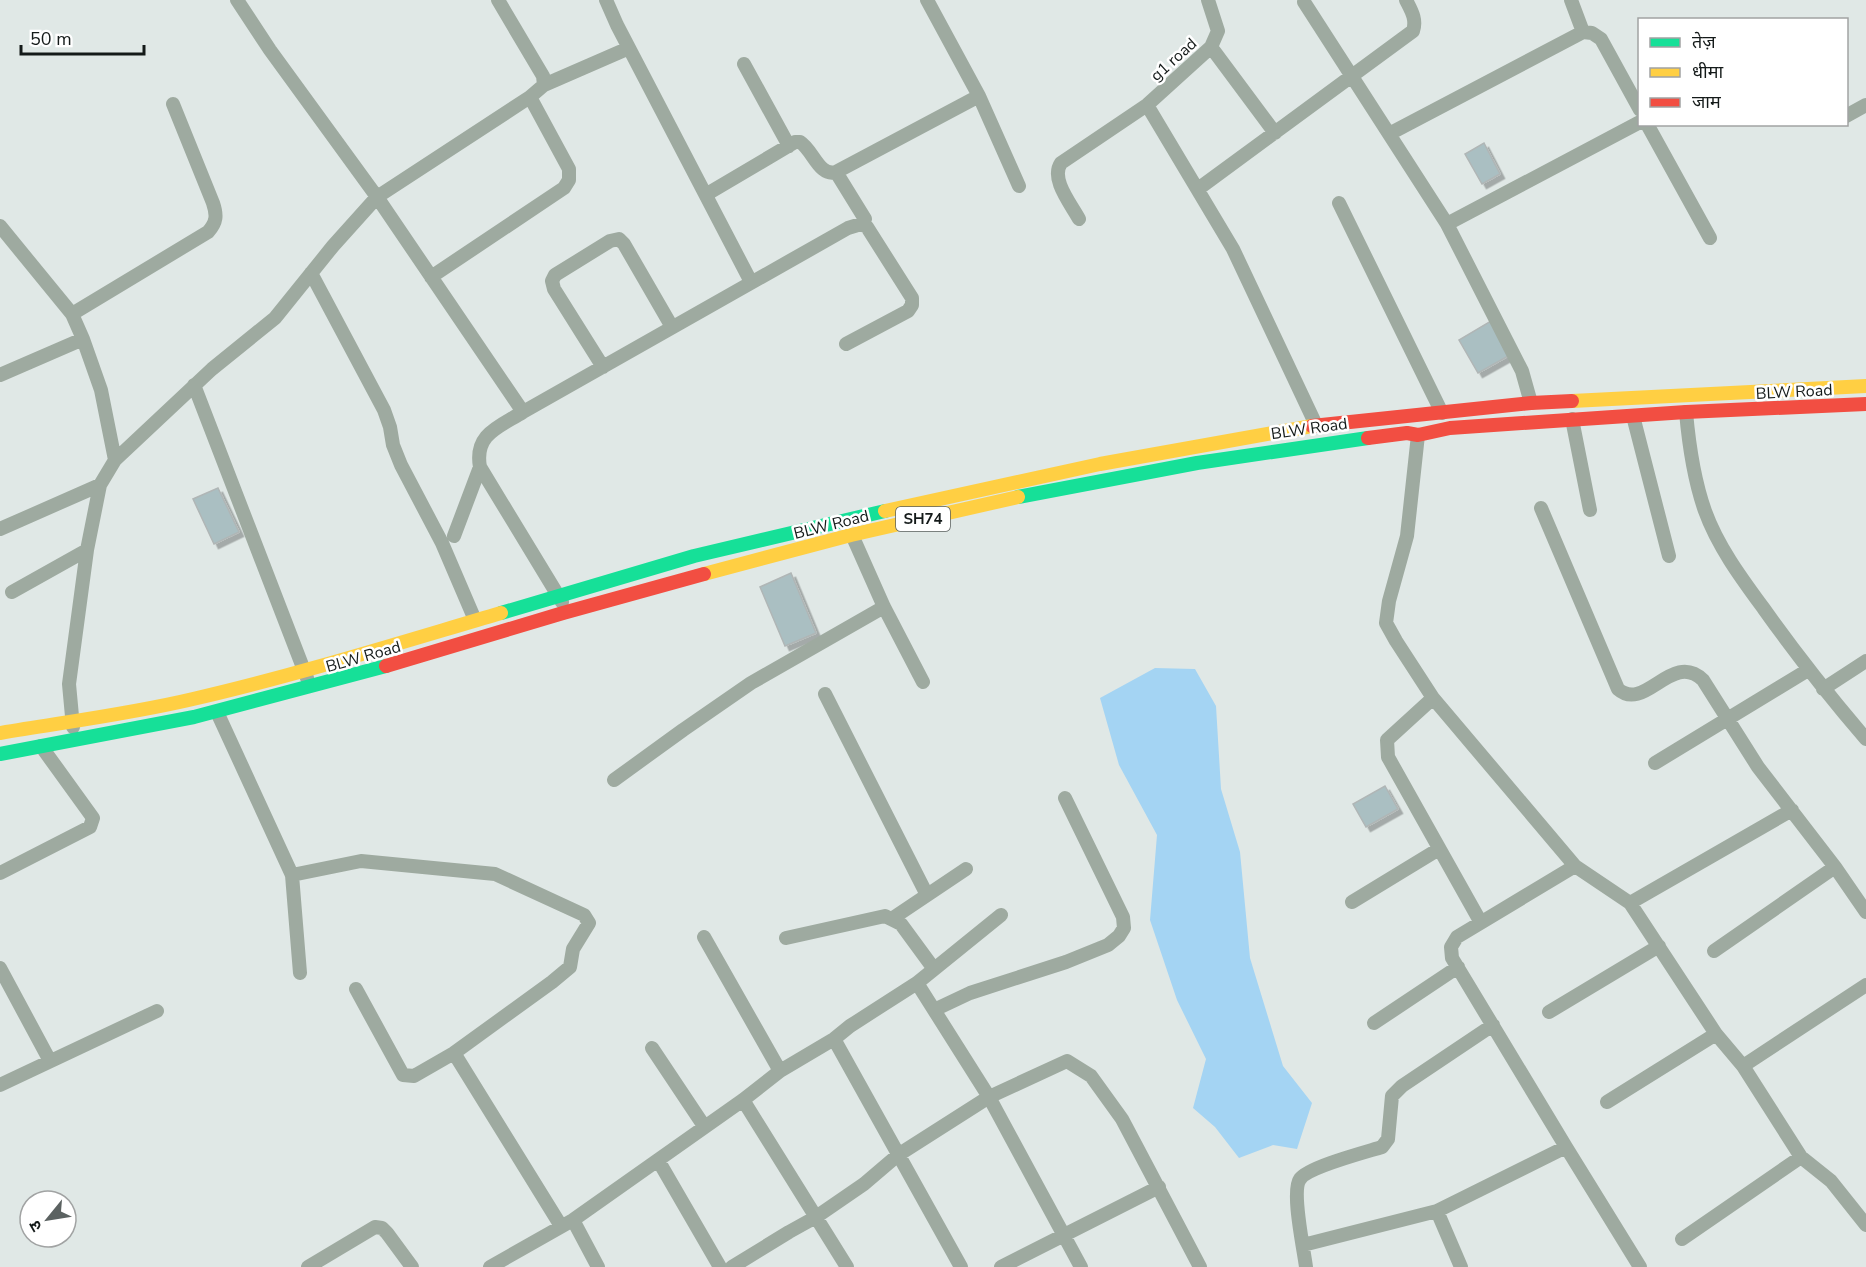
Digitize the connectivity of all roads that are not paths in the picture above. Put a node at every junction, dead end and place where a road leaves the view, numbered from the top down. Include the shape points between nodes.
1 (237, 0) edge
2 (498, 0) edge
3 (606, 0) edge
4 (927, 0) edge
5 (1406, 0) edge
6 (1570, 0) edge
7 (1210, 1) edge
8 (1304, 2) dead end
9 (1583, 32) junction
10 (1211, 47) junction
11 (630, 48) junction
12 (744, 64) dead end
13 (1351, 77) junction
14 (544, 85) junction
15 (979, 96) junction
16 (530, 97) junction
17 (172, 105) dead end
18 (1147, 105) junction
19 (1866, 105) edge
20 (1638, 106) edge
21 (1848, 115) edge
22 (1638, 123) edge
23 (1648, 126) edge
24 (1275, 133) junction
25 (1389, 134) junction
26 (789, 146) junction
27 (836, 172) junction
28 (1018, 186) dead end
29 (1198, 189) junction
30 (706, 194) junction
31 (377, 197) junction
32 (1339, 203) dead end
33 (865, 219) dead end
34 (1079, 219) dead end
35 (1447, 224) junction
36 (0, 226) edge
37 (1710, 238) dead end
38 (310, 273) junction
39 (431, 277) junction
40 (751, 282) junction
41 (72, 314) junction
42 (672, 327) junction
43 (83, 339) junction
44 (846, 344) dead end
45 (603, 367) junction
46 (0, 375) edge
47 (194, 385) junction
48 (1866, 386) edge
49 (1656, 397) junction
50 (1531, 403) junction
51 (1866, 404) edge
52 (1480, 409) junction
53 (522, 412) junction
54 (1686, 412) junction
55 (1442, 413) junction
56 (1658, 414) junction
57 (1633, 416) junction
58 (1572, 419) junction
59 (1338, 423) junction
60 (1316, 425) junction
61 (1482, 425) junction
62 (1418, 435) junction
63 (1340, 441) junction
64 (115, 460) junction
65 (480, 467) junction
66 (100, 485) junction
67 (1541, 508) dead end
68 (1590, 510) dead end
69 (0, 529) edge
70 (852, 535) junction
71 (454, 536) dead end
72 (87, 550) junction
73 (1669, 556) dead end
74 (12, 592) dead end
75 (559, 597) junction
76 (884, 607) junction
77 (567, 612) junction
78 (475, 620) junction
79 (1866, 661) edge
80 (1808, 670) junction
81 (304, 671) junction
82 (923, 682) dead end
83 (310, 688) junction
84 (1823, 689) junction
85 (825, 694) dead end
86 (1433, 698) junction
87 (217, 712) junction
88 (1726, 718) junction
89 (72, 722) junction
90 (0, 733) edge
91 (1866, 740) edge
92 (75, 741) junction
93 (41, 746) junction
94 (0, 754) edge
95 (1655, 763) dead end
96 (614, 780) dead end
97 (1065, 798) dead end
98 (1792, 810) junction
99 (1439, 849) junction
100 (1575, 866) junction
101 (1835, 867) junction
102 (966, 869) dead end
103 (0, 873) edge
104 (292, 875) junction
105 (927, 896) junction
106 (1352, 902) dead end
107 (1630, 903) junction
108 (1866, 912) edge
109 (1001, 915) dead end
110 (893, 918) junction
111 (1480, 921) junction
112 (704, 937) dead end
113 (786, 938) dead end
114 (1659, 946) junction
115 (1714, 951) dead end
116 (1458, 967) junction
117 (0, 968) edge
118 (934, 969) junction
119 (300, 973) dead end
120 (917, 983) junction
121 (1866, 985) edge
122 (356, 989) dead end
123 (934, 1010) junction
124 (157, 1011) dead end
125 (1549, 1012) dead end
126 (1374, 1023) dead end
127 (1492, 1025) junction
128 (1716, 1034) junction
129 (834, 1039) junction
130 (652, 1048) dead end
131 (454, 1053) junction
132 (50, 1061) junction
133 (1743, 1066) junction
134 (780, 1071) junction
135 (0, 1085) edge
136 (989, 1097) junction
137 (743, 1100) junction
138 (1607, 1102) dead end
139 (704, 1126) junction
140 (1566, 1147) junction
141 (898, 1155) junction
142 (1801, 1156) junction
143 (658, 1160) junction
144 (1160, 1187) junction
145 (1437, 1210) junction
146 (816, 1217) junction
147 (567, 1223) junction
148 (1866, 1225) edge
149 (1064, 1236) junction
150 (1682, 1239) dead end
151 (1304, 1245) junction
152 (328, 1262) edge
153 (308, 1267) edge
154 (412, 1267) edge
155 (491, 1267) edge
156 (598, 1267) edge
157 (720, 1267) edge
158 (732, 1267) edge
159 (847, 1267) edge
160 (961, 1267) edge
161 (1001, 1267) edge
162 (1081, 1267) edge
163 (1200, 1267) edge
164 (1306, 1267) edge
165 (1461, 1267) edge
166 (1640, 1267) edge

1 - 31 street
2 - 14 street via 543,76
3 - 11 street
4 - 15 street
5 - 13 street via 1413,15 1413,31
6 - 9 street
7 - 10 street, g1 road via 1218,31
8 - 13 street
9 - 20 street via 1601,39
9 - 25 street
10 - 18 street, g1 road
10 - 24 street
11 - 14 street
11 - 30 street
12 - 26 street
13 - 24 street
13 - 25 street
14 - 16 street
15 - 27 street
15 - 28 street
16 - 31 street
16 - 39 street via 569,169 569,180 564,188
17 - 41 street via 213,202 217,217 213,226
18 - 29 street
18 - 34 street, g1 road via 1057,169 1057,177
19 - 21 street
22 - 35 street
23 - 37 street
24 - 29 street
25 - 35 street
26 - 27 street via 801,142 825,172
26 - 30 street
27 - 33 street
29 - 60 street via 1233,249
30 - 40 street
31 - 38 street
31 - 39 street
32 - 55 street
35 - 50 street via 1522,370
36 - 41 street
38 - 47 street via 275,318
38 - 78 street via 384,410 401,465 442,543
39 - 53 street
40 - 42 street
40 - 44 street via 848,228 861,224 867,227 912,298 912,305 908,311
41 - 43 street
42 - 45 street
42 - 45 street via 624,244 619,239 610,241 555,275 552,281
43 - 46 street
43 - 64 street via 101,390
45 - 53 street
47 - 64 street
47 - 81 street
48 - 49 main road, SH74
49 - 50 main road, SH74
49 - 56 main road
50 - 52 main road, SH74
51 - 54 main road, BLW Road / SH74
52 - 55 main road, SH74
52 - 61 main road
53 - 65 street via 486,436 478,454
54 - 56 main road, BLW Road / SH74
54 - 80 street via 1696,480 1719,542
55 - 59 main road, SH74
56 - 57 main road, BLW Road / SH74
57 - 58 main road, BLW Road / SH74
57 - 73 street
58 - 61 main road, BLW Road / SH74
58 - 68 street
59 - 60 main road, SH74
59 - 63 main road
60 - 75 main road, SH74 via 1101,464 818,525 694,556
61 - 62 main road, BLW Road / SH74
62 - 63 main road, BLW Road / SH74
62 - 86 street via 1407,536 1386,622
63 - 70 main road, BLW Road / SH74 via 1069,485
64 - 66 street
65 - 71 street
65 - 75 street
66 - 69 street
66 - 72 street
67 - 88 street via 1618,689 1635,695 1683,670 1694,672
70 - 76 street
70 - 77 main road, BLW Road / SH74
72 - 74 street
72 - 89 street via 69,684
75 - 77 street
75 - 78 main road, SH74
76 - 82 street
76 - 96 street via 751,683
77 - 83 main road, BLW Road / SH74
78 - 81 main road, SH74
79 - 84 street
80 - 84 street
80 - 88 street
81 - 83 street
81 - 89 main road, SH74 via 193,699
83 - 87 main road, BLW Road / SH74
84 - 91 street
85 - 105 street
86 - 99 street via 1387,740 1386,748
86 - 100 street
87 - 92 main road, BLW Road / SH74
87 - 104 street
88 - 95 street
88 - 98 street
89 - 90 main road, SH74
89 - 92 street
92 - 93 main road, BLW Road / SH74
93 - 94 main road, BLW Road / SH74
93 - 103 street via 93,823
97 - 123 street via 1123,917 1124,928 1108,945 1066,963 970,993
98 - 101 street
98 - 107 street
99 - 106 street
99 - 111 street
100 - 107 street
100 - 111 street
101 - 108 street
101 - 115 street
102 - 105 street
104 - 119 street
104 - 131 street via 361,861 495,874 587,918 588,927 573,949 570,967
105 - 110 street
107 - 114 street
109 - 118 street
110 - 113 street via 885,916
110 - 118 street
111 - 116 street via 1457,937 1451,947
112 - 134 street
114 - 125 street
114 - 128 street
116 - 126 street
116 - 127 street
117 - 132 street
118 - 120 street
120 - 123 street
120 - 129 street
121 - 133 street
122 - 131 street via 404,1075 414,1076
123 - 136 street
124 - 132 street
127 - 140 street
127 - 151 street via 1392,1096 1388,1139 1382,1147 1311,1170 1300,1179 1296,1191
128 - 133 street
128 - 138 street
129 - 134 street
129 - 141 street
130 - 139 street
131 - 147 street
132 - 135 street
133 - 142 street
134 - 137 street
136 - 141 street
136 - 144 street via 1059,1064 1074,1064 1091,1076 1122,1119
136 - 149 street
137 - 139 street
137 - 146 street
139 - 143 street
140 - 145 street
140 - 166 street
141 - 146 street
141 - 160 street
142 - 148 street via 1831,1181
142 - 150 street
143 - 147 street
143 - 157 street
144 - 149 street
144 - 163 street
145 - 151 street
145 - 165 street
146 - 158 street
146 - 159 street
147 - 155 street
147 - 156 street
149 - 161 street
149 - 162 street
151 - 164 street
152 - 153 street
152 - 154 street via 375,1227 387,1233

